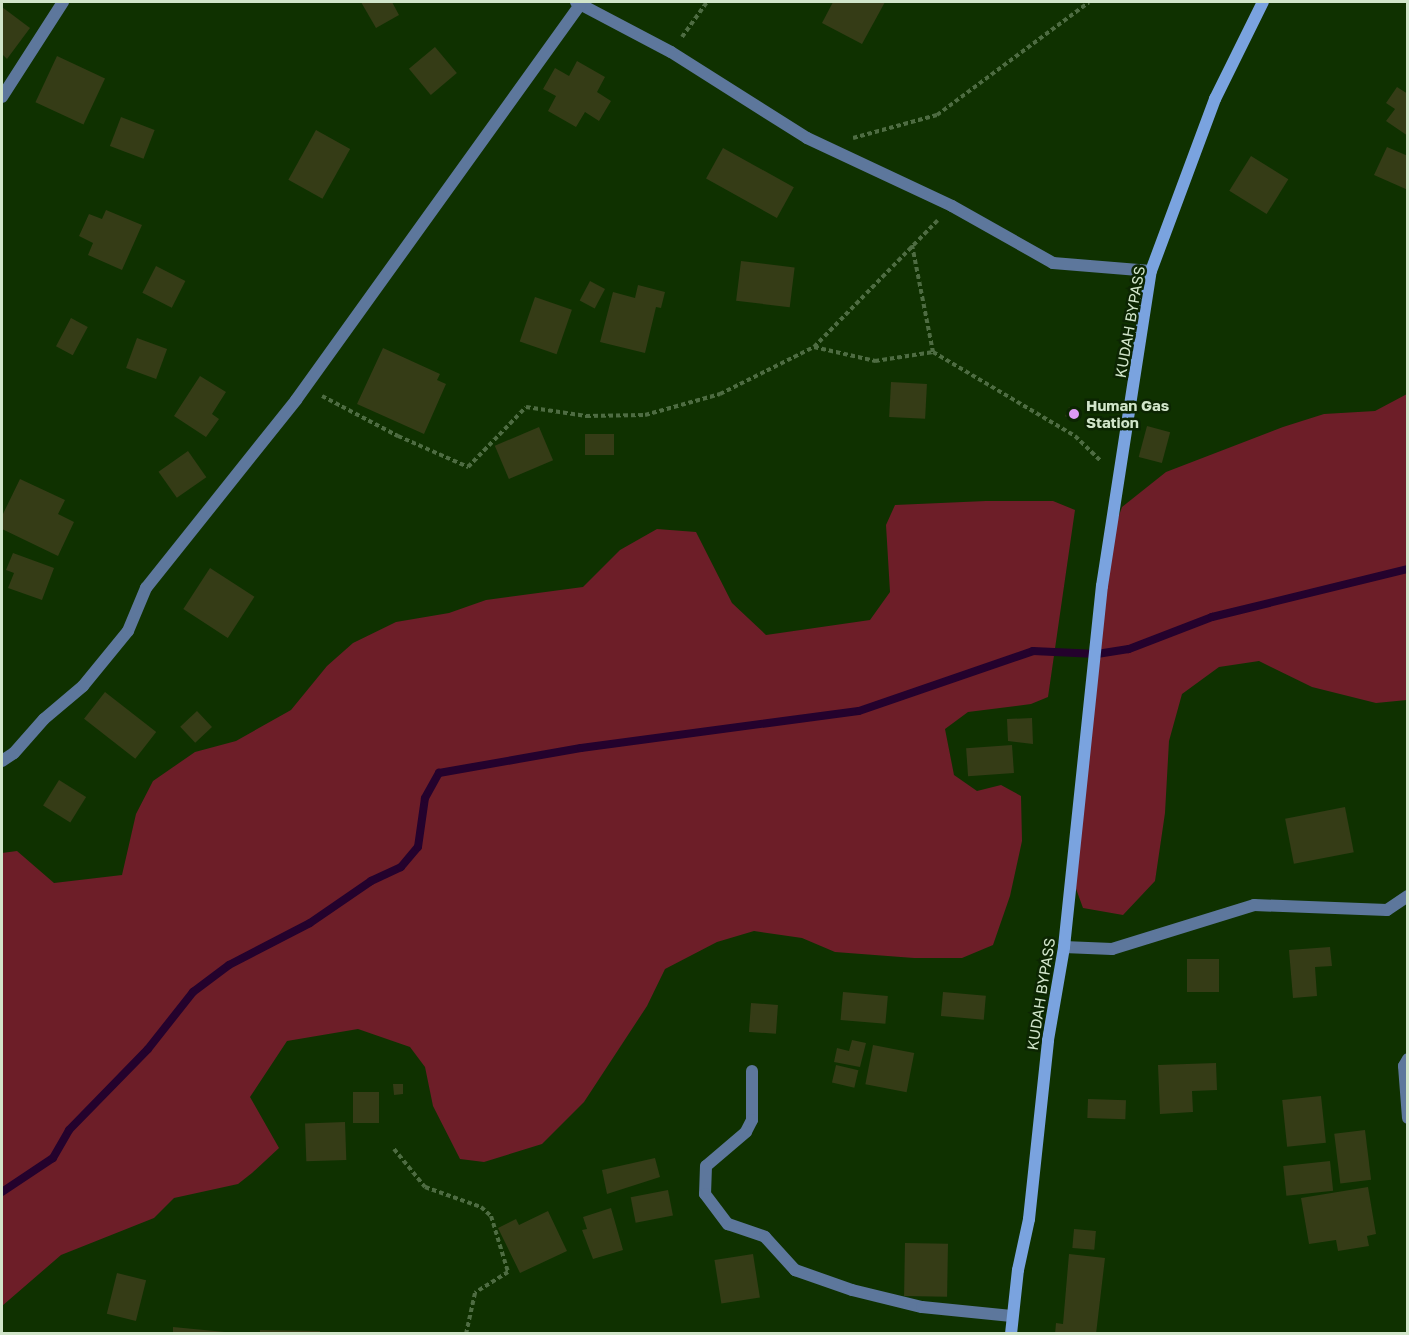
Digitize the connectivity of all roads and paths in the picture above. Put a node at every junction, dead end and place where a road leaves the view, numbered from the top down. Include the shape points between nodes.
1 (63, 2) edge
2 (707, 2) edge
3 (1089, 2) edge
4 (1263, 2) edge
5 (579, 3) edge
6 (671, 52) junction
7 (2, 97) edge
8 (840, 138) dead end
9 (952, 206) junction
10 (912, 245) junction
11 (1151, 271) junction
12 (814, 347) junction
13 (933, 352) junction
14 (306, 386) junction
15 (1120, 480) junction
16 (2, 760) edge
17 (1407, 896) edge
18 (1064, 947) junction
19 (1407, 1059) edge
20 (752, 1071) dead end
21 (1407, 1118) edge
22 (394, 1149) dead end
23 (1012, 1316) junction
24 (466, 1334) edge
25 (1011, 1334) edge

1 - 7 street
2 - 6 path
3 - 8 path via 937,116 862,138
4 - 11 street, KUDAH BYPASS via 1215,99
5 - 6 street
5 - 14 street
6 - 9 street via 807,138
9 - 10 path
9 - 11 street via 1053,263
10 - 12 path
10 - 13 path
11 - 15 street, KUDAH BYPASS
12 - 13 path via 875,361
12 - 14 path via 720,394 645,415 586,416 526,407 468,467 398,436
13 - 15 path via 1075,436
14 - 16 street via 146,588 121,640 83,686
15 - 18 street, KUDAH BYPASS via 1094,658
17 - 18 street via 1387,910 1254,905 1112,949
18 - 23 street, KUDAH BYPASS via 1048,1040 1029,1219
19 - 21 street
20 - 23 street via 749,1126 706,1166 705,1194 728,1224 765,1237 795,1270 852,1290 922,1307
22 - 24 path via 425,1186 481,1207 492,1216 508,1272 475,1293
23 - 25 street, KUDAH BYPASS

